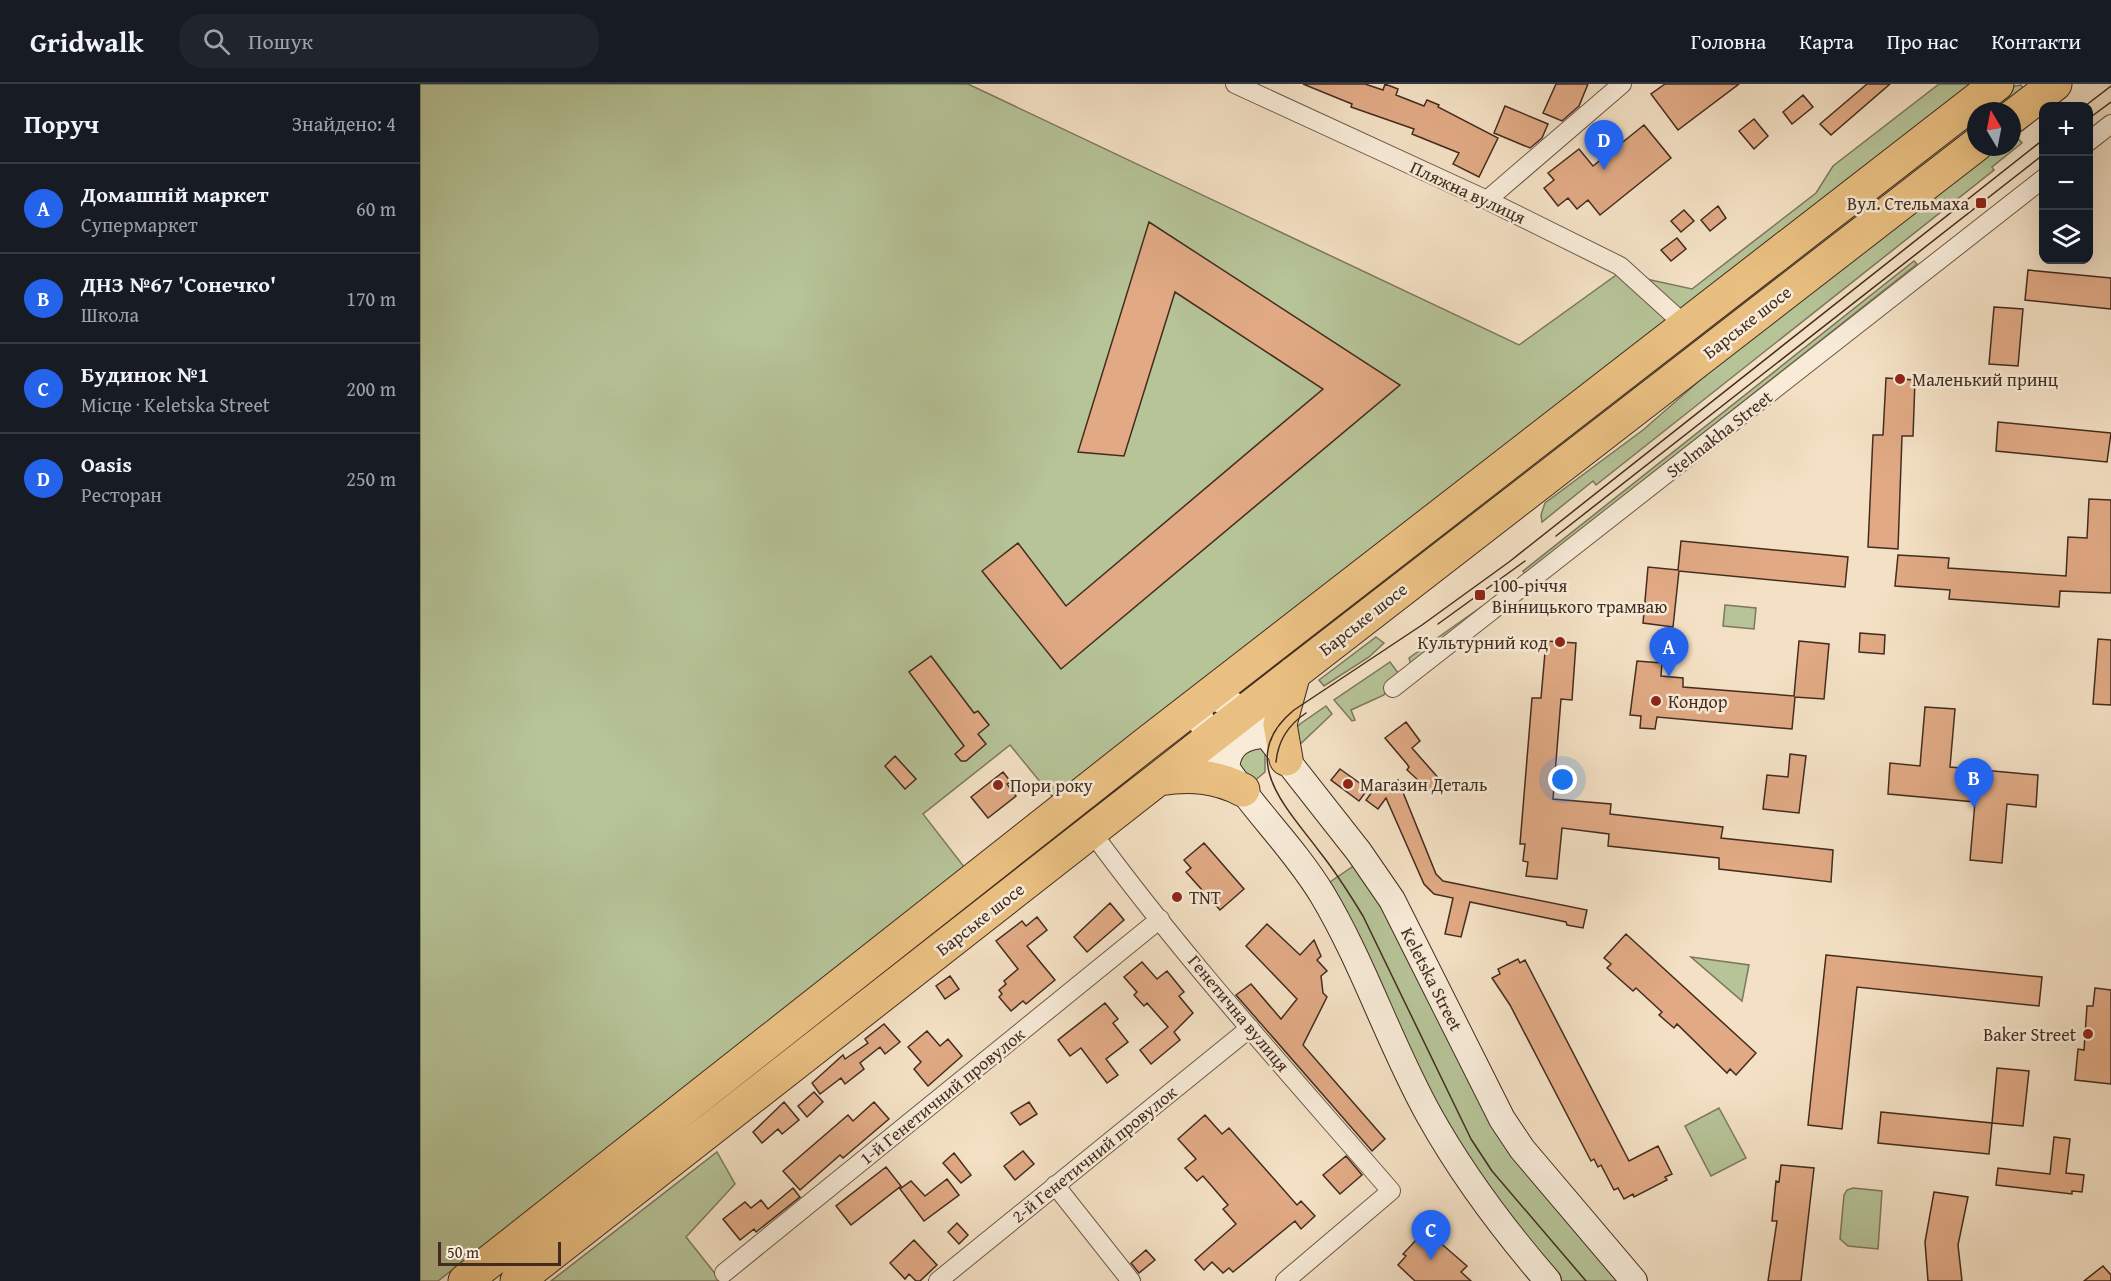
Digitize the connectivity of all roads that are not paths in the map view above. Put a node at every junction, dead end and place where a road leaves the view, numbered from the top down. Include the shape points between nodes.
1 (1235, 84) edge
2 (1622, 84) edge
3 (1997, 84) edge
4 (2055, 84) edge
5 (2021, 110) edge
6 (2111, 124) edge
7 (2093, 138) edge
8 (1967, 152) edge
9 (2039, 181) edge
10 (1487, 200) junction
11 (1685, 325) junction
12 (1274, 645) junction
13 (1294, 673) junction
14 (1393, 688) dead end
15 (1203, 700) junction
16 (1266, 736) junction
17 (1208, 740) junction
18 (1147, 743) junction
19 (1163, 775) junction
20 (1234, 780) junction
21 (1091, 831) junction
22 (1160, 919) junction
23 (1250, 1028) junction
24 (1056, 1185) junction
25 (724, 1273) dead end
26 (465, 1281) edge
27 (517, 1281) edge
28 (938, 1281) edge
29 (1131, 1281) edge
30 (1285, 1281) edge
31 (1548, 1281) edge
32 (1634, 1281) edge

1 - 10 street, Пляжна вулиця
2 - 10 street
3 - 11 highway
4 - 5 highway
6 - 7 street
8 - 13 highway, Барське шосе
9 - 14 street, Stelmakha Street
10 - 11 street, Пляжна вулиця via 1620,266
11 - 12 highway
12 - 13 highway via 1275,666
12 - 15 highway
13 - 16 highway, Барське шосе
13 - 16 highway via 1280,724
15 - 16 main road, Keletska Street
15 - 17 main road
15 - 18 highway
16 - 17 highway, Барське шосе
16 - 20 main road via 1250,736 1235,745 1230,753
16 - 32 main road, Keletska Street via 1359,852 1392,900 1502,1119 1522,1149
17 - 19 highway, Барське шосе
17 - 20 main road
18 - 19 highway via 1167,751 1170,758
18 - 26 highway
19 - 20 highway
19 - 21 highway, Барське шосе
20 - 31 main road via 1329,905 1428,1114 1498,1224
21 - 22 street, Генетична вулиця
21 - 27 highway, Барське шосе
22 - 23 street, Генетична вулиця
22 - 25 street, 1-й Генетичний провулок
23 - 24 street, 2-й Генетичний провулок
23 - 30 street, Генетична вулиця via 1391,1191
24 - 28 street, 2-й Генетичний провулок
24 - 29 street

